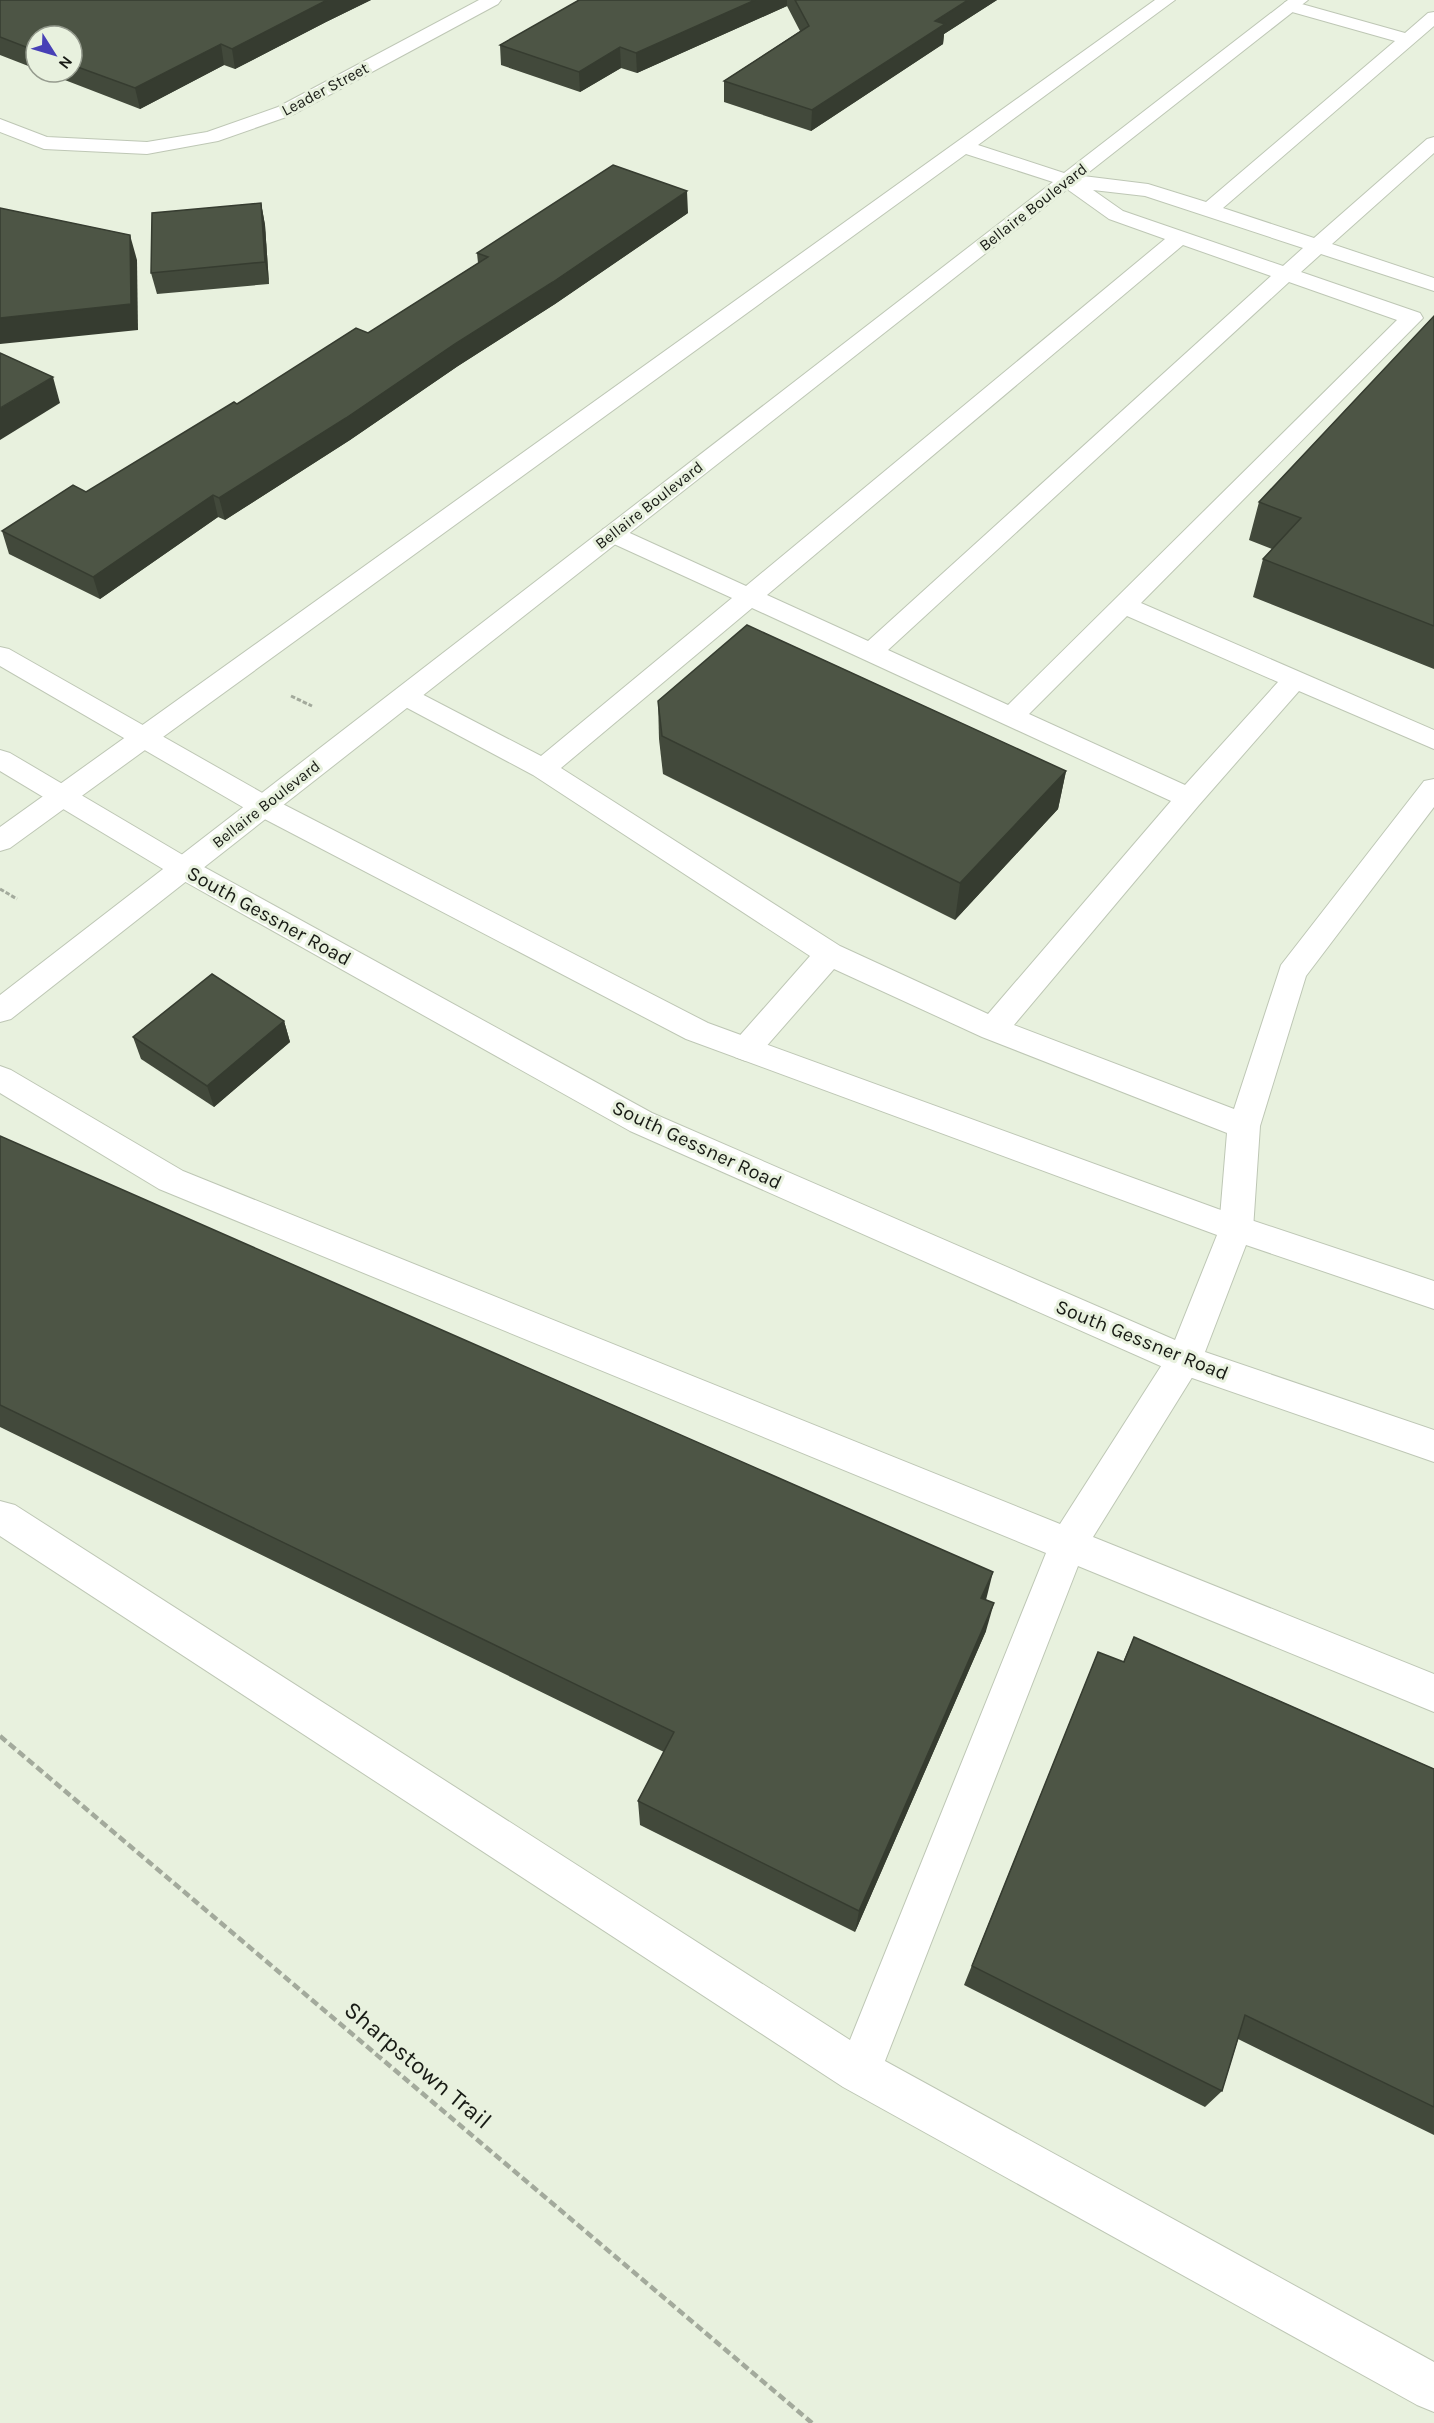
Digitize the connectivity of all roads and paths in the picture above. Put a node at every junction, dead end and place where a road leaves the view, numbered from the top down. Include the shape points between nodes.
1 (492, 0) edge
2 (1166, 0) edge
3 (1295, 3) edge
4 (1434, 17) edge
5 (1408, 39) junction
6 (0, 125) edge
7 (1434, 143) edge
8 (965, 147) junction
9 (1067, 180) junction
10 (1210, 209) junction
11 (1179, 238) junction
12 (1318, 245) junction
13 (1285, 275) junction
14 (1434, 285) edge
15 (1434, 297) edge
16 (1412, 318) junction
17 (612, 534) junction
18 (750, 596) junction
19 (1124, 605) junction
20 (871, 652) junction
21 (0, 656) edge
22 (1295, 680) junction
23 (291, 696) dead end
24 (405, 696) junction
25 (312, 707) dead end
26 (1012, 716) junction
27 (144, 737) junction
28 (1434, 740) edge
29 (0, 759) edge
30 (543, 769) junction
31 (1434, 788) edge
32 (63, 795) junction
33 (1189, 798) junction
34 (263, 806) junction
35 (0, 841) edge
36 (183, 868) junction
37 (0, 889) edge
38 (17, 900) dead end
39 (829, 954) junction
40 (0, 1011) edge
41 (993, 1029) junction
42 (746, 1049) junction
43 (0, 1078) edge
44 (1244, 1126) junction
45 (1236, 1229) junction
46 (1434, 1295) edge
47 (1184, 1360) junction
48 (1434, 1446) edge
49 (2, 1517) dead end
50 (1068, 1544) junction
51 (1434, 1693) edge
52 (0, 1736) edge
53 (859, 2071) junction
54 (1434, 2388) edge
55 (812, 2423) edge

1 - 6 main road, Leader Street via 285,111 211,137 147,148 44,143
2 - 8 main road
3 - 5 main road
3 - 9 main road, Bellaire Boulevard
4 - 5 main road
5 - 10 main road
7 - 12 main road
8 - 9 main road
8 - 27 main road
9 - 10 main road via 1148,190
9 - 11 main road via 1116,215
9 - 17 main road, Bellaire Boulevard
10 - 12 main road
11 - 13 main road
11 - 18 main road
12 - 13 main road
12 - 14 main road
13 - 16 main road
13 - 20 main road
15 - 16 main road
16 - 19 main road
17 - 18 main road
17 - 24 main road, Bellaire Boulevard
18 - 20 main road
18 - 30 main road
19 - 22 main road
19 - 26 main road
20 - 26 main road
21 - 27 main road
22 - 28 main road
22 - 33 main road
23 - 25 path
24 - 30 main road
24 - 34 main road, Bellaire Boulevard
26 - 33 main road
27 - 32 main road
27 - 34 main road
29 - 32 main road, South Gessner Road
30 - 39 main road
31 - 44 main road via 1292,973
32 - 35 main road
32 - 36 main road, South Gessner Road
33 - 41 main road
34 - 36 main road, Bellaire Boulevard
34 - 42 main road via 697,1031
36 - 40 main road, Bellaire Boulevard
36 - 47 main road, South Gessner Road via 641,1122
37 - 38 path
39 - 41 main road
39 - 42 main road
41 - 44 main road
42 - 45 main road
43 - 50 main road via 171,1180
44 - 45 main road
45 - 46 main road
45 - 47 main road
47 - 48 main road, South Gessner Road
47 - 50 main road
49 - 53 main road
50 - 51 main road
50 - 53 main road
52 - 55 path, Sharpstown Trail
53 - 54 main road

